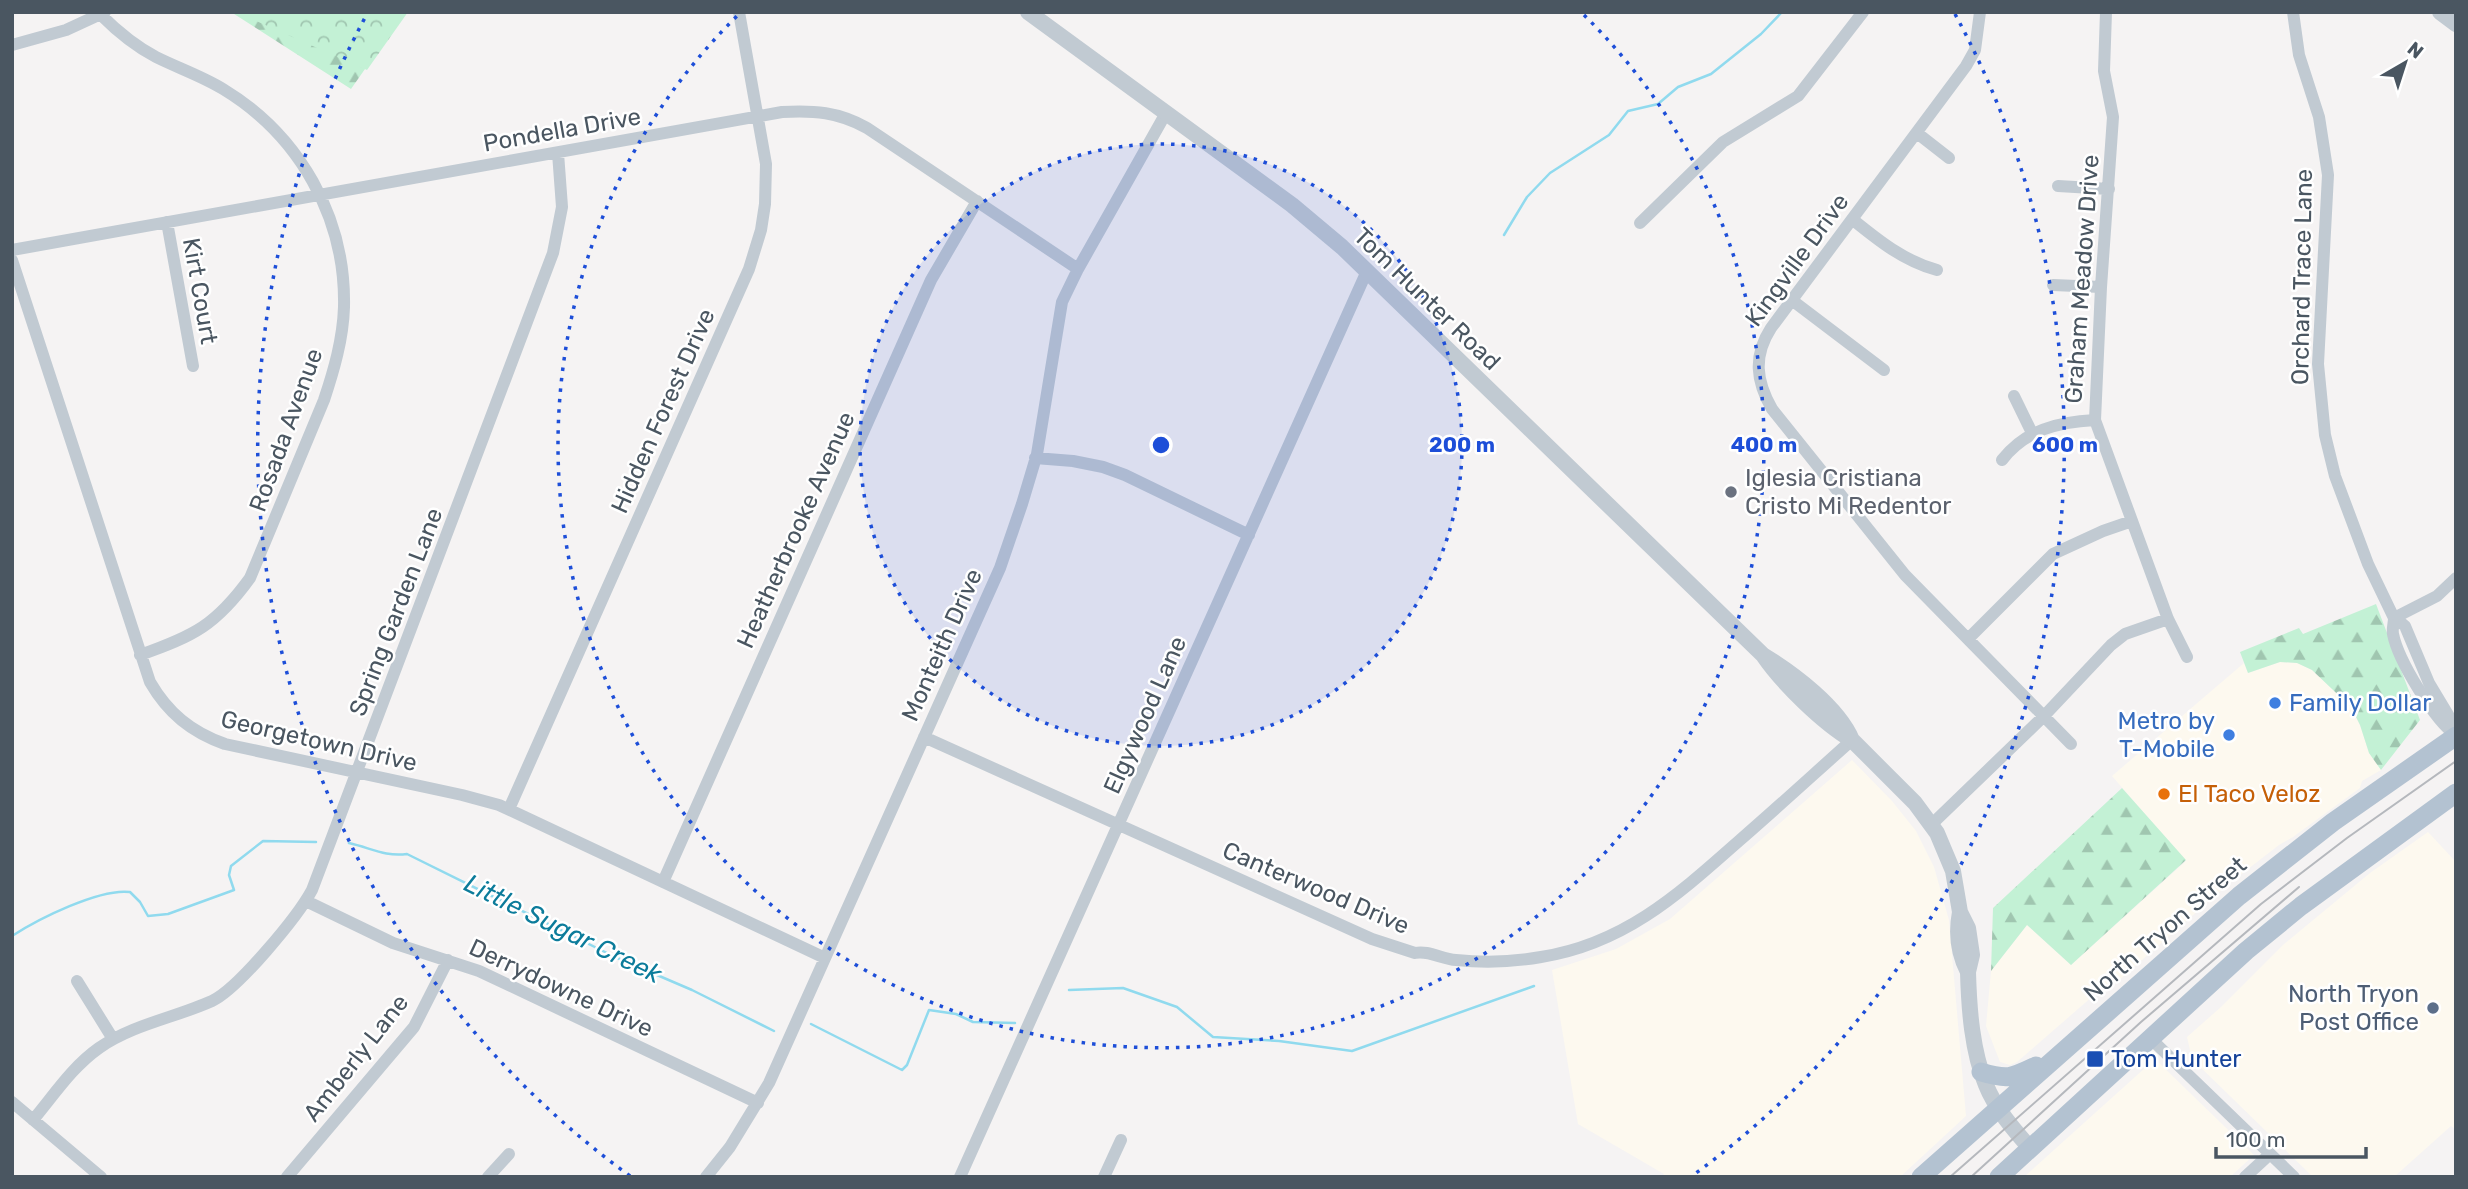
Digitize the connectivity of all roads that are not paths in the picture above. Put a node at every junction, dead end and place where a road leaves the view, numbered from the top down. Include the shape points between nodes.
1 (739, 12) edge
2 (1028, 12) edge
3 (1863, 12) edge
4 (1980, 12) edge
5 (2106, 12) edge
6 (2293, 12) edge
7 (2440, 12) edge
8 (103, 14) edge
9 (2456, 24) edge
10 (12, 45) edge
11 (1166, 113) junction
12 (757, 117) junction
13 (1917, 133) junction
14 (558, 153) junction
15 (1949, 158) dead end
16 (2058, 186) dead end
17 (2109, 189) junction
18 (321, 195) junction
19 (977, 201) junction
20 (1852, 219) junction
21 (167, 222) junction
22 (1640, 223) dead end
23 (12, 250) edge
24 (12, 260) edge
25 (1078, 269) junction
26 (1937, 270) dead end
27 (1367, 271) junction
28 (2053, 285) dead end
29 (2101, 287) junction
30 (1793, 300) junction
31 (193, 366) dead end
32 (1884, 370) dead end
33 (2014, 396) dead end
34 (2095, 420) junction
35 (2032, 433) junction
36 (1035, 458) junction
37 (2002, 460) dead end
38 (2132, 521) junction
39 (1249, 534) junction
40 (2456, 578) edge
41 (2394, 618) junction
42 (2168, 619) junction
43 (1968, 639) junction
44 (140, 655) junction
45 (2187, 657) dead end
46 (2044, 716) junction
47 (2456, 735) edge
48 (924, 737) junction
49 (1853, 740) junction
50 (2071, 744) dead end
51 (358, 772) junction
52 (2456, 793) edge
53 (509, 809) junction
54 (1118, 824) junction
55 (1932, 824) junction
56 (663, 882) junction
57 (306, 901) junction
58 (825, 958) junction
59 (448, 960) junction
60 (77, 981) dead end
61 (2149, 1037) junction
62 (113, 1039) junction
63 (2056, 1056) junction
64 (1982, 1072) junction
65 (12, 1102) edge
66 (758, 1103) junction
67 (1998, 1107) junction
68 (33, 1119) junction
69 (1121, 1140) dead end
70 (2029, 1148) junction
71 (509, 1154) dead end
72 (2270, 1154) junction
73 (94, 1175) edge
74 (288, 1176) edge
75 (488, 1177) edge
76 (706, 1177) edge
77 (960, 1177) edge
78 (1104, 1177) edge
79 (1921, 1177) edge
80 (1999, 1177) edge
81 (2245, 1177) edge
82 (2294, 1177) edge

1 - 12 street, Hidden Forest Drive
2 - 11 street, Tom Hunter Road
3 - 22 street via 1798,96 1723,142
4 - 13 street, Kingville Drive via 1975,50
5 - 17 street, Graham Meadow Drive via 2104,71 2113,117
6 - 41 street, Orchard Trace Lane via 2328,175 2318,364 2325,435 2368,564
7 - 9 street
8 - 10 street
8 - 18 street, Rosada Avenue via 116,30 153,56 220,87 250,107 284,139
11 - 25 street, Monteith Drive
11 - 27 street, Tom Hunter Road via 1292,205
12 - 14 street, Pondella Drive
12 - 19 street, Pondella Drive via 811,110 842,116
12 - 53 street, Hidden Forest Drive via 766,191 750,269
13 - 15 street
13 - 20 street, Kingville Drive
14 - 18 street, Pondella Drive
14 - 51 street, Spring Garden Lane via 562,206 553,253
16 - 17 street
17 - 29 street, Graham Meadow Drive
18 - 21 street, Pondella Drive
18 - 44 street, Rosada Avenue via 339,254 344,307 324,400 259,559 232,603 197,633
19 - 25 street, Pondella Drive
19 - 56 street, Heatherbrooke Avenue via 931,280
20 - 26 street via 1900,255
20 - 30 street, Kingville Drive
21 - 23 street, Pondella Drive
21 - 31 street, Kirt Court
24 - 44 street, Georgetown Drive
25 - 36 street, Monteith Drive via 1057,318
27 - 39 street, Elgywood Lane
27 - 49 street, Tom Hunter Road via 1763,655 1774,671 1838,732
28 - 29 street
29 - 34 street, Graham Meadow Drive
30 - 32 street
30 - 43 street, Kingville Drive via 1762,344 1758,376 1765,396 1905,575
33 - 35 street
34 - 35 street via 2060,423
34 - 38 street, Graham Meadow Drive
35 - 37 street
36 - 39 street via 1084,462 1114,471
36 - 48 street, Monteith Drive via 1000,568
38 - 42 street, Graham Meadow Drive
38 - 43 street via 2053,554
39 - 54 street, Elgywood Lane
40 - 41 street via 2437,596
41 - 47 street, Orchard Trace Lane via 2405,626
42 - 45 street, Graham Meadow Drive
42 - 46 street via 2118,639
43 - 46 street, Kingville Drive
44 - 51 street, Georgetown Drive via 160,698 184,724 208,738
46 - 50 street, Kingville Drive
46 - 55 street
47 - 63 main road, North Tryon Street via 2239,896
48 - 54 street, Canterwood Drive
48 - 58 street, Monteith Drive
49 - 54 street, Canterwood Drive via 1653,913 1577,948 1514,961 1443,958 1386,944
49 - 55 street, Tom Hunter Road
51 - 53 street, Georgetown Drive
51 - 57 street, Spring Garden Lane
52 - 61 main road via 2301,906
53 - 56 street, Georgetown Drive
54 - 77 street, Elgywood Lane
55 - 64 street, Tom Hunter Road via 1953,871 1961,959 1968,972 1971,1019
56 - 58 street, Georgetown Drive
57 - 59 street, Derrydowne Drive via 393,943
57 - 62 street, Spring Garden Lane via 226,992
58 - 66 street, Monteith Drive
59 - 66 street, Derrydowne Drive
59 - 74 street, Amberly Lane via 414,1027
60 - 62 street
61 - 70 main road
61 - 72 street
62 - 68 street, Spring Garden Lane via 79,1065
63 - 64 main road via 2012,1077
63 - 67 main road, North Tryon Street
64 - 67 street, Tom Hunter Road
65 - 68 street
66 - 76 street, Monteith Drive
67 - 70 street, Tom Hunter Road
67 - 79 main road, North Tryon Street
68 - 73 street
69 - 78 street
70 - 80 main road
71 - 75 street
72 - 81 street
72 - 82 street

